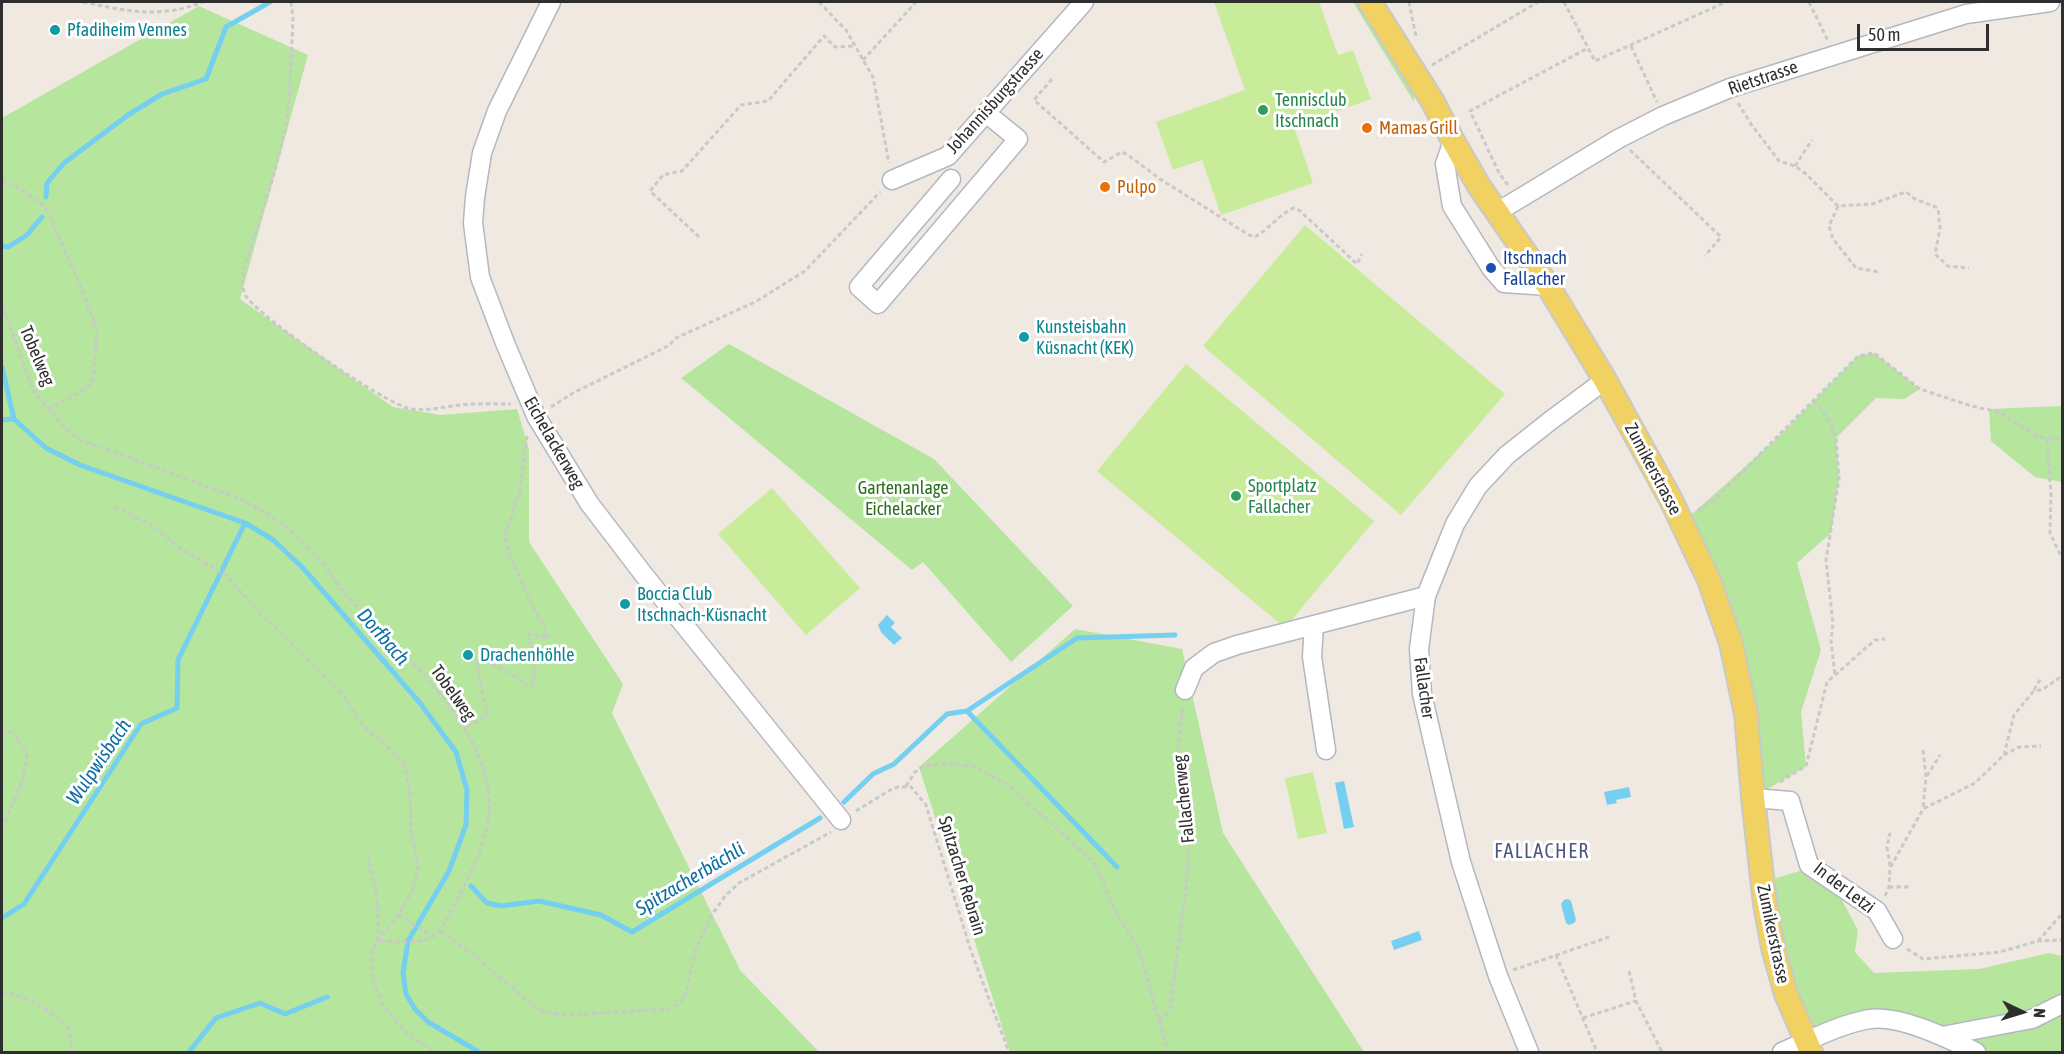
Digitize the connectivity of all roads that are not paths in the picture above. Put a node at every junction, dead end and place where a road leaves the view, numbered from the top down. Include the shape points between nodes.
1 (551, 2) edge
2 (1084, 2) edge
3 (1370, 2) edge
4 (2050, 2) edge
5 (986, 113) junction
6 (1453, 141) junction
7 (932, 162) junction
8 (951, 178) junction
9 (892, 180) road end
10 (970, 194) junction
11 (1499, 212) junction
12 (1548, 286) junction
13 (1605, 380) junction
14 (1425, 596) junction
15 (1314, 625) junction
16 (1185, 690) road end
17 (1326, 750) dead end
18 (1753, 798) junction
19 (841, 820) road end
20 (1893, 939) road end
21 (2062, 1004) edge
22 (1942, 1036) junction
23 (1808, 1047) edge
24 (1529, 1053) edge
25 (1782, 1053) edge
26 (1977, 1053) edge

1 - 19 street, Eichelackerweg via 497,111 482,153 473,223 480,277 533,410 596,512
2 - 5 street, Johannisburgstrasse
3 - 6 main road, Zumikerstrasse
4 - 11 street, Rietstrasse via 1966,14 1730,88 1618,139
5 - 7 street, Johannisburgstrasse via 948,156
5 - 10 street via 1018,139
6 - 11 main road, Zumikerstrasse
6 - 12 street via 1445,164 1452,206 1491,268 1503,283
7 - 8 street
7 - 9 street, Johannisburgstrasse
8 - 10 street
8 - 10 street via 859,287 878,304
11 - 12 main road, Zumikerstrasse
12 - 13 main road, Zumikerstrasse
13 - 14 street, Fallacher via 1507,455 1478,486 1455,524
13 - 18 main road, Zumikerstrasse via 1681,521 1731,643 1746,714
14 - 15 street
14 - 24 street, Fallacher via 1419,650 1422,694 1461,862 1498,976
15 - 16 street via 1214,653 1194,668
15 - 17 street via 1312,657
18 - 20 street, In der Letzi via 1790,801 1809,865 1877,911
18 - 23 main road, Zumikerstrasse via 1773,948 1786,994
21 - 22 street via 2032,1019
22 - 23 street via 1901,1022 1871,1019 1839,1028
22 - 26 street
23 - 25 street

